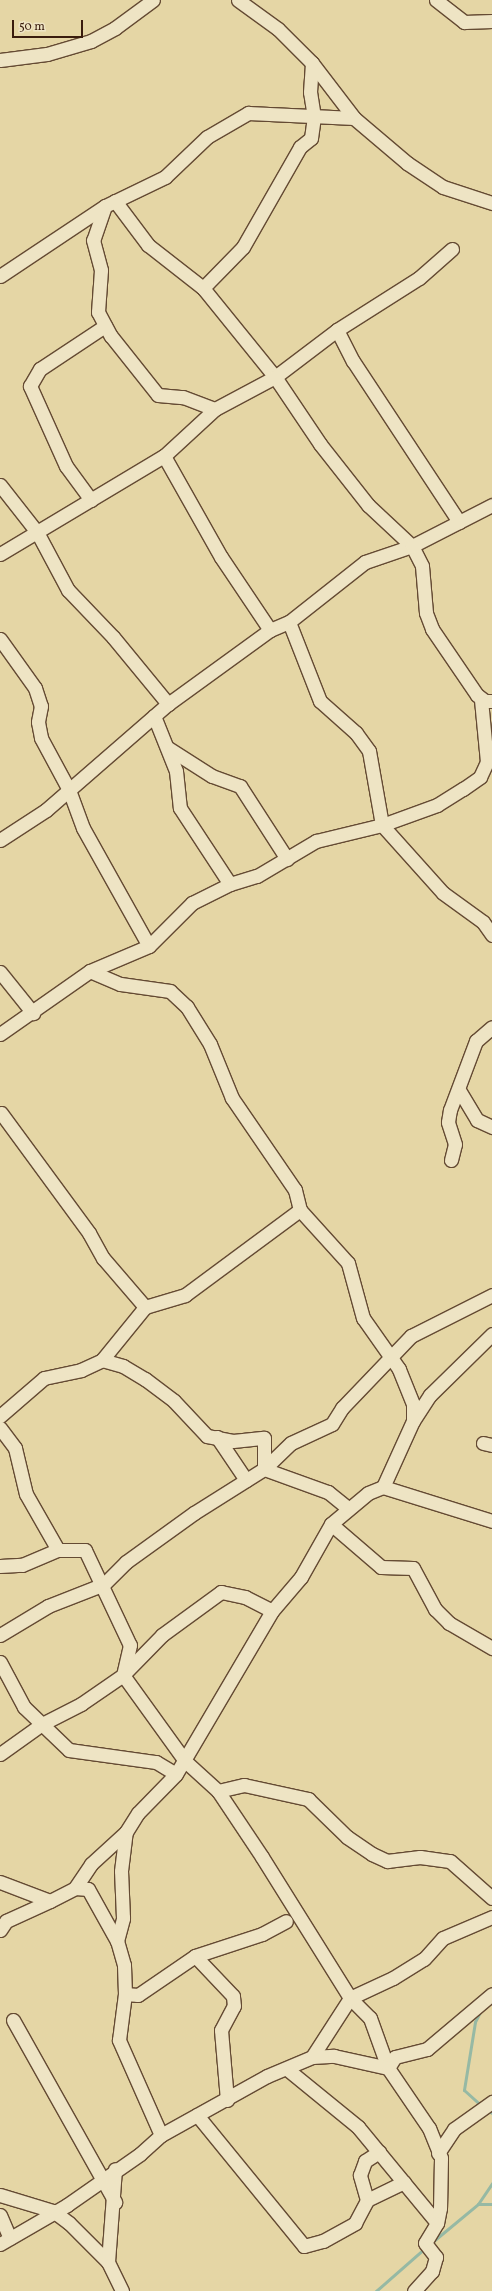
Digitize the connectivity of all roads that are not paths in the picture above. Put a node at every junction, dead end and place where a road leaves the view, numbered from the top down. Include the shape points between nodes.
1 (153, 0) edge
2 (238, 0) edge
3 (436, 0) edge
4 (492, 21) edge
5 (0, 60) edge
6 (312, 63) junction
7 (314, 117) junction
8 (354, 118) junction
9 (110, 203) junction
10 (492, 203) edge
11 (452, 249) dead end
12 (0, 276) edge
13 (203, 288) junction
14 (105, 326) junction
15 (337, 330) junction
16 (275, 377) junction
17 (215, 409) junction
18 (164, 456) junction
19 (0, 485) edge
20 (91, 500) junction
21 (492, 505) edge
22 (459, 522) junction
23 (37, 532) junction
24 (412, 546) junction
25 (0, 554) edge
26 (288, 622) junction
27 (270, 630) junction
28 (0, 639) edge
29 (487, 700) edge
30 (168, 704) junction
31 (154, 716) junction
32 (168, 748) junction
33 (69, 790) junction
34 (382, 825) junction
35 (0, 840) edge
36 (288, 859) junction
37 (230, 884) junction
38 (492, 935) edge
39 (149, 946) junction
40 (90, 971) junction
41 (0, 972) edge
42 (33, 1013) junction
43 (492, 1027) edge
44 (0, 1034) edge
45 (459, 1090) junction
46 (1, 1113) dead end
47 (492, 1127) edge
48 (451, 1160) dead end
49 (300, 1210) junction
50 (492, 1295) edge
51 (145, 1307) junction
52 (492, 1334) edge
53 (392, 1359) junction
54 (102, 1360) junction
55 (0, 1416) edge
56 (413, 1421) junction
57 (0, 1428) edge
58 (217, 1437) junction
59 (264, 1469) junction
60 (246, 1480) junction
61 (383, 1487) junction
62 (348, 1508) junction
63 (492, 1521) edge
64 (332, 1524) junction
65 (58, 1550) junction
66 (0, 1566) edge
67 (104, 1584) junction
68 (272, 1611) junction
69 (0, 1635) edge
70 (492, 1648) edge
71 (0, 1662) edge
72 (123, 1675) junction
73 (42, 1724) junction
74 (0, 1754) edge
75 (185, 1761) junction
76 (176, 1774) junction
77 (218, 1791) junction
78 (126, 1832) junction
79 (0, 1882) edge
80 (75, 1888) junction
81 (492, 1898) edge
82 (50, 1901) junction
83 (492, 1917) edge
84 (286, 1921) dead end
85 (0, 1930) edge
86 (117, 1941) junction
87 (195, 1956) junction
88 (125, 1994) junction
89 (492, 1994) edge
90 (350, 1998) junction
91 (13, 2020) dead end
92 (312, 2057) junction
93 (388, 2068) junction
94 (287, 2069) junction
95 (226, 2100) junction
96 (489, 2104) edge
97 (197, 2115) junction
98 (161, 2135) junction
99 (379, 2152) junction
100 (438, 2153) junction
101 (115, 2169) junction
102 (103, 2178) junction
103 (404, 2182) junction
104 (0, 2195) edge
105 (367, 2200) junction
106 (115, 2202) junction
107 (53, 2211) junction
108 (0, 2215) edge
109 (437, 2223) junction
110 (5, 2241) edge
111 (108, 2262) junction
112 (122, 2291) edge
113 (414, 2291) edge

1 - 5 street via 114,28 91,40 47,54
2 - 6 street via 278,28
3 - 4 street via 464,22
6 - 7 street
6 - 8 street
7 - 8 street
7 - 9 street via 248,113 207,137 165,177
7 - 13 street via 311,138 300,147 254,231 221,272
8 - 10 street via 407,163 443,187
9 - 12 street
9 - 13 street via 148,245
9 - 14 street via 93,240 102,277 98,312
11 - 15 street via 419,278
13 - 16 street
14 - 17 street via 158,394 183,397
14 - 20 street via 40,369 30,386 66,466
15 - 16 street
15 - 22 street via 353,361
16 - 17 street
16 - 24 street via 320,444 368,504
17 - 18 street
18 - 20 street
18 - 27 street via 221,557
19 - 23 street
20 - 23 street
21 - 22 street
22 - 24 street
23 - 25 street
23 - 30 street via 68,590 113,637
24 - 26 street via 365,562
24 - 29 street via 424,573 424,600 432,629
26 - 27 street
26 - 34 street via 320,701 356,733 369,751
27 - 30 street
28 - 33 street via 34,688 41,706 38,722 41,738
29 - 34 street via 487,762 480,777 437,805
30 - 31 street
31 - 32 street
31 - 33 street
32 - 36 street via 212,776 240,786
32 - 37 street via 176,771 180,808
33 - 35 street
33 - 39 street via 83,828
34 - 36 street via 316,841
34 - 38 street via 443,893 482,922
36 - 37 street via 257,876
37 - 39 street via 183,909 162,937
39 - 40 street
40 - 42 street
40 - 49 street via 120,984 170,991 180,998 210,1044 232,1098 295,1190
41 - 42 street
42 - 44 street
43 - 45 street via 476,1041
45 - 47 street via 476,1120
45 - 48 street via 448,1116 455,1144
46 - 51 street via 89,1233 103,1258
49 - 51 street via 185,1295
49 - 53 street via 348,1262 363,1318
50 - 53 street via 411,1336
51 - 54 street
52 - 56 street via 430,1395
53 - 56 street via 413,1404
53 - 59 street via 342,1408 332,1424 291,1443
54 - 55 street via 81,1370 44,1378
54 - 58 street via 122,1366 145,1379 174,1401 207,1436
56 - 61 street
57 - 65 street via 15,1448 26,1494
58 - 59 street via 233,1441 264,1438
58 - 60 street
59 - 60 street
59 - 62 street via 328,1492
60 - 67 street via 126,1562
61 - 62 street via 368,1493
61 - 63 street
62 - 64 street
64 - 68 street via 301,1577
64 - 70 street via 380,1567 413,1568 435,1609 448,1623
65 - 66 street via 22,1565
65 - 67 street via 85,1550
67 - 69 street via 48,1606
67 - 72 street via 130,1644
68 - 72 street via 245,1597 221,1592 162,1635
68 - 75 street
71 - 73 street via 24,1707
72 - 73 street via 81,1704
72 - 75 street
73 - 74 street
73 - 76 street via 68,1750 156,1762
75 - 76 street
75 - 77 street
76 - 78 street via 138,1813
77 - 81 street via 244,1785 308,1799 347,1837 372,1854 387,1861 420,1857 450,1861
77 - 90 street via 312,1932
78 - 80 street via 91,1864
78 - 86 street via 121,1871 123,1918
79 - 82 street
80 - 82 street
80 - 86 street via 88,1889
82 - 85 street via 6,1921
83 - 90 street via 443,1938 424,1959 394,1978
84 - 87 street via 262,1934
86 - 88 street via 124,1965
87 - 88 street via 138,1994
87 - 95 street via 233,1996 234,2006 221,2030
88 - 98 street via 120,2048
89 - 93 street via 427,2049 395,2057
90 - 92 street
90 - 93 street via 374,2024
91 - 102 street
92 - 93 street via 334,2056
92 - 94 street
93 - 100 street via 429,2128
94 - 95 street via 267,2076
94 - 99 street via 358,2127
95 - 97 street
96 - 100 street via 467,2118 452,2132
97 - 98 street
97 - 105 street via 304,2246 324,2241 355,2223
98 - 101 street via 140,2154
99 - 103 street
99 - 105 street via 365,2161 360,2175
100 - 109 street via 441,2186
101 - 102 street
101 - 106 street
102 - 106 street
102 - 107 street
103 - 105 street
103 - 109 street
104 - 107 street
106 - 111 street
107 - 110 street
107 - 111 street via 79,2232
108 - 110 street
109 - 113 street via 426,2243 436,2257 432,2271
111 - 112 street

